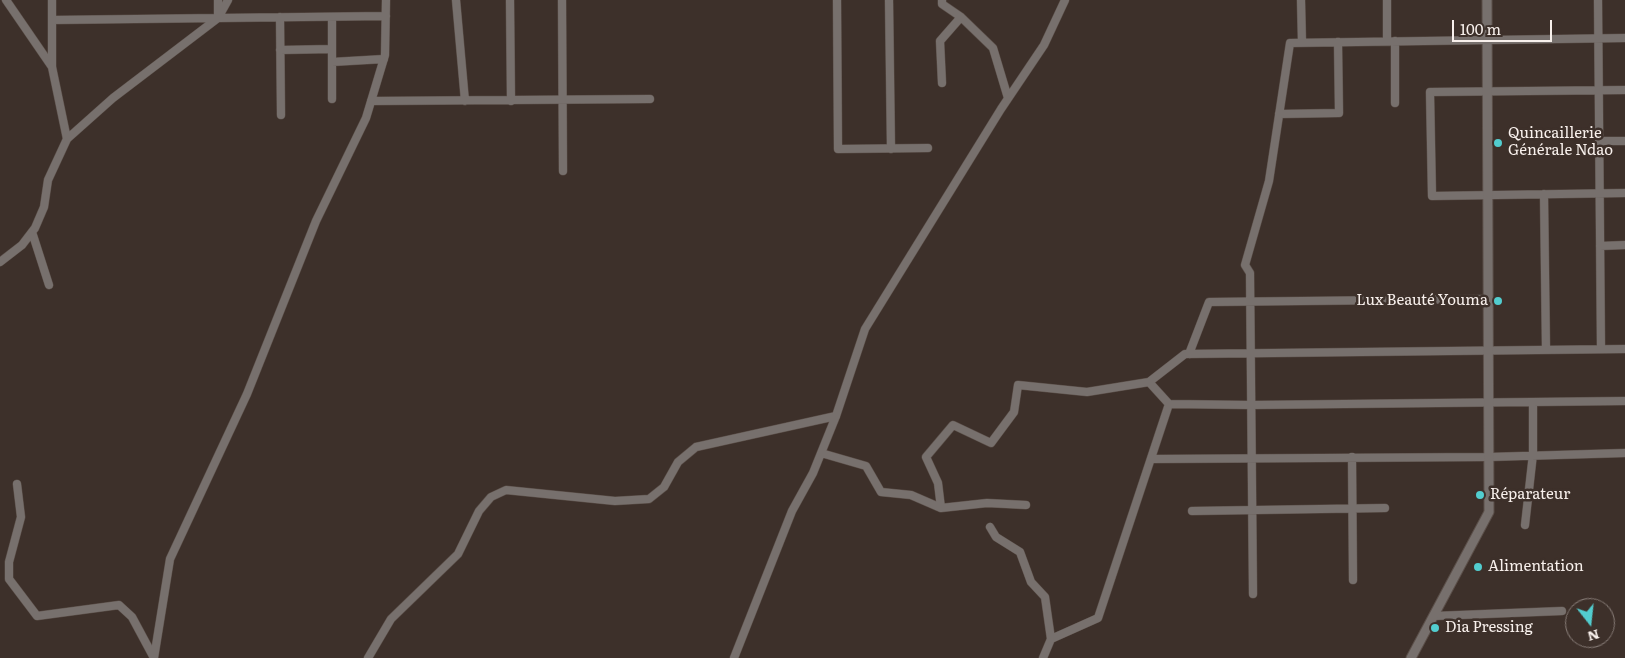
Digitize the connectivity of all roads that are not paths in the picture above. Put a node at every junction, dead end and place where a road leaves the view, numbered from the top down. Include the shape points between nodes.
1 (6, 0) edge
2 (52, 0) edge
3 (218, 0) edge
4 (228, 0) edge
5 (386, 0) edge
6 (456, 0) edge
7 (510, 0) edge
8 (562, 0) edge
9 (837, 0) edge
10 (890, 0) edge
11 (942, 0) edge
12 (1065, 0) edge
13 (1301, 0) edge
14 (1387, 0) edge
15 (1487, 0) edge
16 (1598, 0) edge
17 (386, 16) junction
18 (280, 17) junction
19 (332, 17) junction
20 (960, 17) junction
21 (218, 18) junction
22 (52, 20) junction
23 (1625, 38) edge
24 (1598, 39) junction
25 (1488, 40) junction
26 (1391, 41) junction
27 (1302, 42) junction
28 (1338, 42) junction
29 (332, 49) junction
30 (280, 50) junction
31 (384, 59) junction
32 (332, 62) junction
33 (52, 67) junction
34 (942, 83) dead end
35 (1598, 90) junction
36 (1625, 90) edge
37 (1488, 91) junction
38 (1008, 98) junction
39 (332, 99) dead end
40 (650, 99) dead end
41 (562, 100) junction
42 (371, 101) junction
43 (465, 101) junction
44 (511, 101) junction
45 (1395, 103) dead end
46 (1279, 114) junction
47 (281, 115) dead end
48 (67, 138) junction
49 (1599, 141) junction
50 (1625, 141) edge
51 (928, 148) dead end
52 (891, 149) junction
53 (563, 171) dead end
54 (1625, 193) edge
55 (1544, 194) junction
56 (1600, 194) junction
57 (1488, 195) junction
58 (32, 232) junction
59 (1625, 245) edge
60 (1600, 246) junction
61 (0, 262) edge
62 (49, 285) dead end
63 (1488, 299) junction
64 (1250, 302) junction
65 (1601, 349) junction
66 (1625, 349) edge
67 (1546, 350) junction
68 (1488, 351) junction
69 (1190, 354) junction
70 (1251, 354) junction
71 (1149, 382) junction
72 (1625, 400) edge
73 (1488, 402) junction
74 (1533, 402) junction
75 (1169, 404) junction
76 (1251, 405) junction
77 (836, 416) junction
78 (821, 453) junction
79 (1625, 453) edge
80 (1533, 454) junction
81 (1352, 457) junction
82 (1489, 457) junction
83 (1252, 458) junction
84 (1151, 459) junction
85 (17, 484) dead end
86 (1026, 505) dead end
87 (941, 508) junction
88 (1385, 508) dead end
89 (1352, 509) junction
90 (1252, 510) junction
91 (1192, 511) dead end
92 (1525, 526) dead end
93 (990, 527) dead end
94 (1353, 580) dead end
95 (1253, 594) dead end
96 (1562, 611) dead end
97 (1434, 616) junction
98 (1051, 639) junction
99 (368, 658) edge
100 (734, 658) edge
101 (1043, 658) edge
102 (1412, 658) edge

1 - 33 street
2 - 22 street
3 - 21 street
4 - 21 street
5 - 17 street
6 - 43 street
7 - 44 street
8 - 41 street
9 - 52 street via 838,149
10 - 52 street
11 - 20 street via 942,4
12 - 38 street via 1044,45
13 - 27 street
14 - 26 street
15 - 25 street
16 - 24 street
17 - 19 street
17 - 31 street
18 - 19 street
18 - 21 street
18 - 30 street
19 - 29 street
20 - 34 street via 940,42
20 - 38 street via 993,48
21 - 22 street
21 - 48 street via 113,98
22 - 33 street
23 - 24 street
24 - 25 street
24 - 35 street
25 - 26 street
25 - 37 street
26 - 28 street
26 - 45 street
27 - 28 street
27 - 46 street via 1290,43
28 - 46 street via 1338,113
29 - 30 street
29 - 32 street
30 - 47 street
31 - 32 street
31 - 42 street
32 - 39 street
33 - 48 street
35 - 36 street
35 - 37 street
35 - 49 street
37 - 57 street
37 - 57 street via 1430,92 1432,196
38 - 77 street via 865,329
40 - 41 street
41 - 44 street
41 - 53 street
42 - 43 street
42 - 85 street via 366,118 316,221 247,394 170,559 154,658 132,617 119,606 37,616 9,579 9,562 21,517
43 - 44 street
46 - 64 street via 1269,181 1245,265 1250,273
48 - 58 street via 48,180 44,207
49 - 50 street
49 - 56 street
51 - 52 street
54 - 56 street
55 - 56 street
55 - 57 street
55 - 67 street
56 - 60 street
57 - 63 street
58 - 61 street via 22,245
58 - 62 street
59 - 60 street
60 - 65 street
63 - 64 street
63 - 68 street
64 - 69 street via 1209,302
64 - 70 street
65 - 66 street
65 - 67 street
67 - 68 street
68 - 70 street
68 - 73 street
69 - 70 street
69 - 71 street via 1185,354
70 - 76 street
71 - 75 street
71 - 87 street via 1088,392 1018,385 1014,412 990,443 954,425 926,457 938,483
72 - 74 street
73 - 74 street
73 - 76 street
73 - 82 street
74 - 80 street
75 - 76 street
75 - 84 street
76 - 83 street
77 - 78 street
77 - 99 street via 696,447 678,462 664,487 649,499 615,501 506,490 491,497 479,511 458,554 391,619
78 - 87 street via 866,466 881,492 911,495
78 - 100 street via 792,511
79 - 80 street
80 - 82 street
80 - 92 street
81 - 82 street
81 - 83 street
81 - 89 street
82 - 97 street via 1489,512
83 - 84 street
83 - 90 street
84 - 98 street via 1098,618
86 - 87 street via 987,503
88 - 89 street
89 - 90 street
89 - 94 street
90 - 91 street
90 - 95 street
93 - 98 street via 996,537 1020,552 1031,582 1045,596
96 - 97 street
97 - 102 street
98 - 101 street

